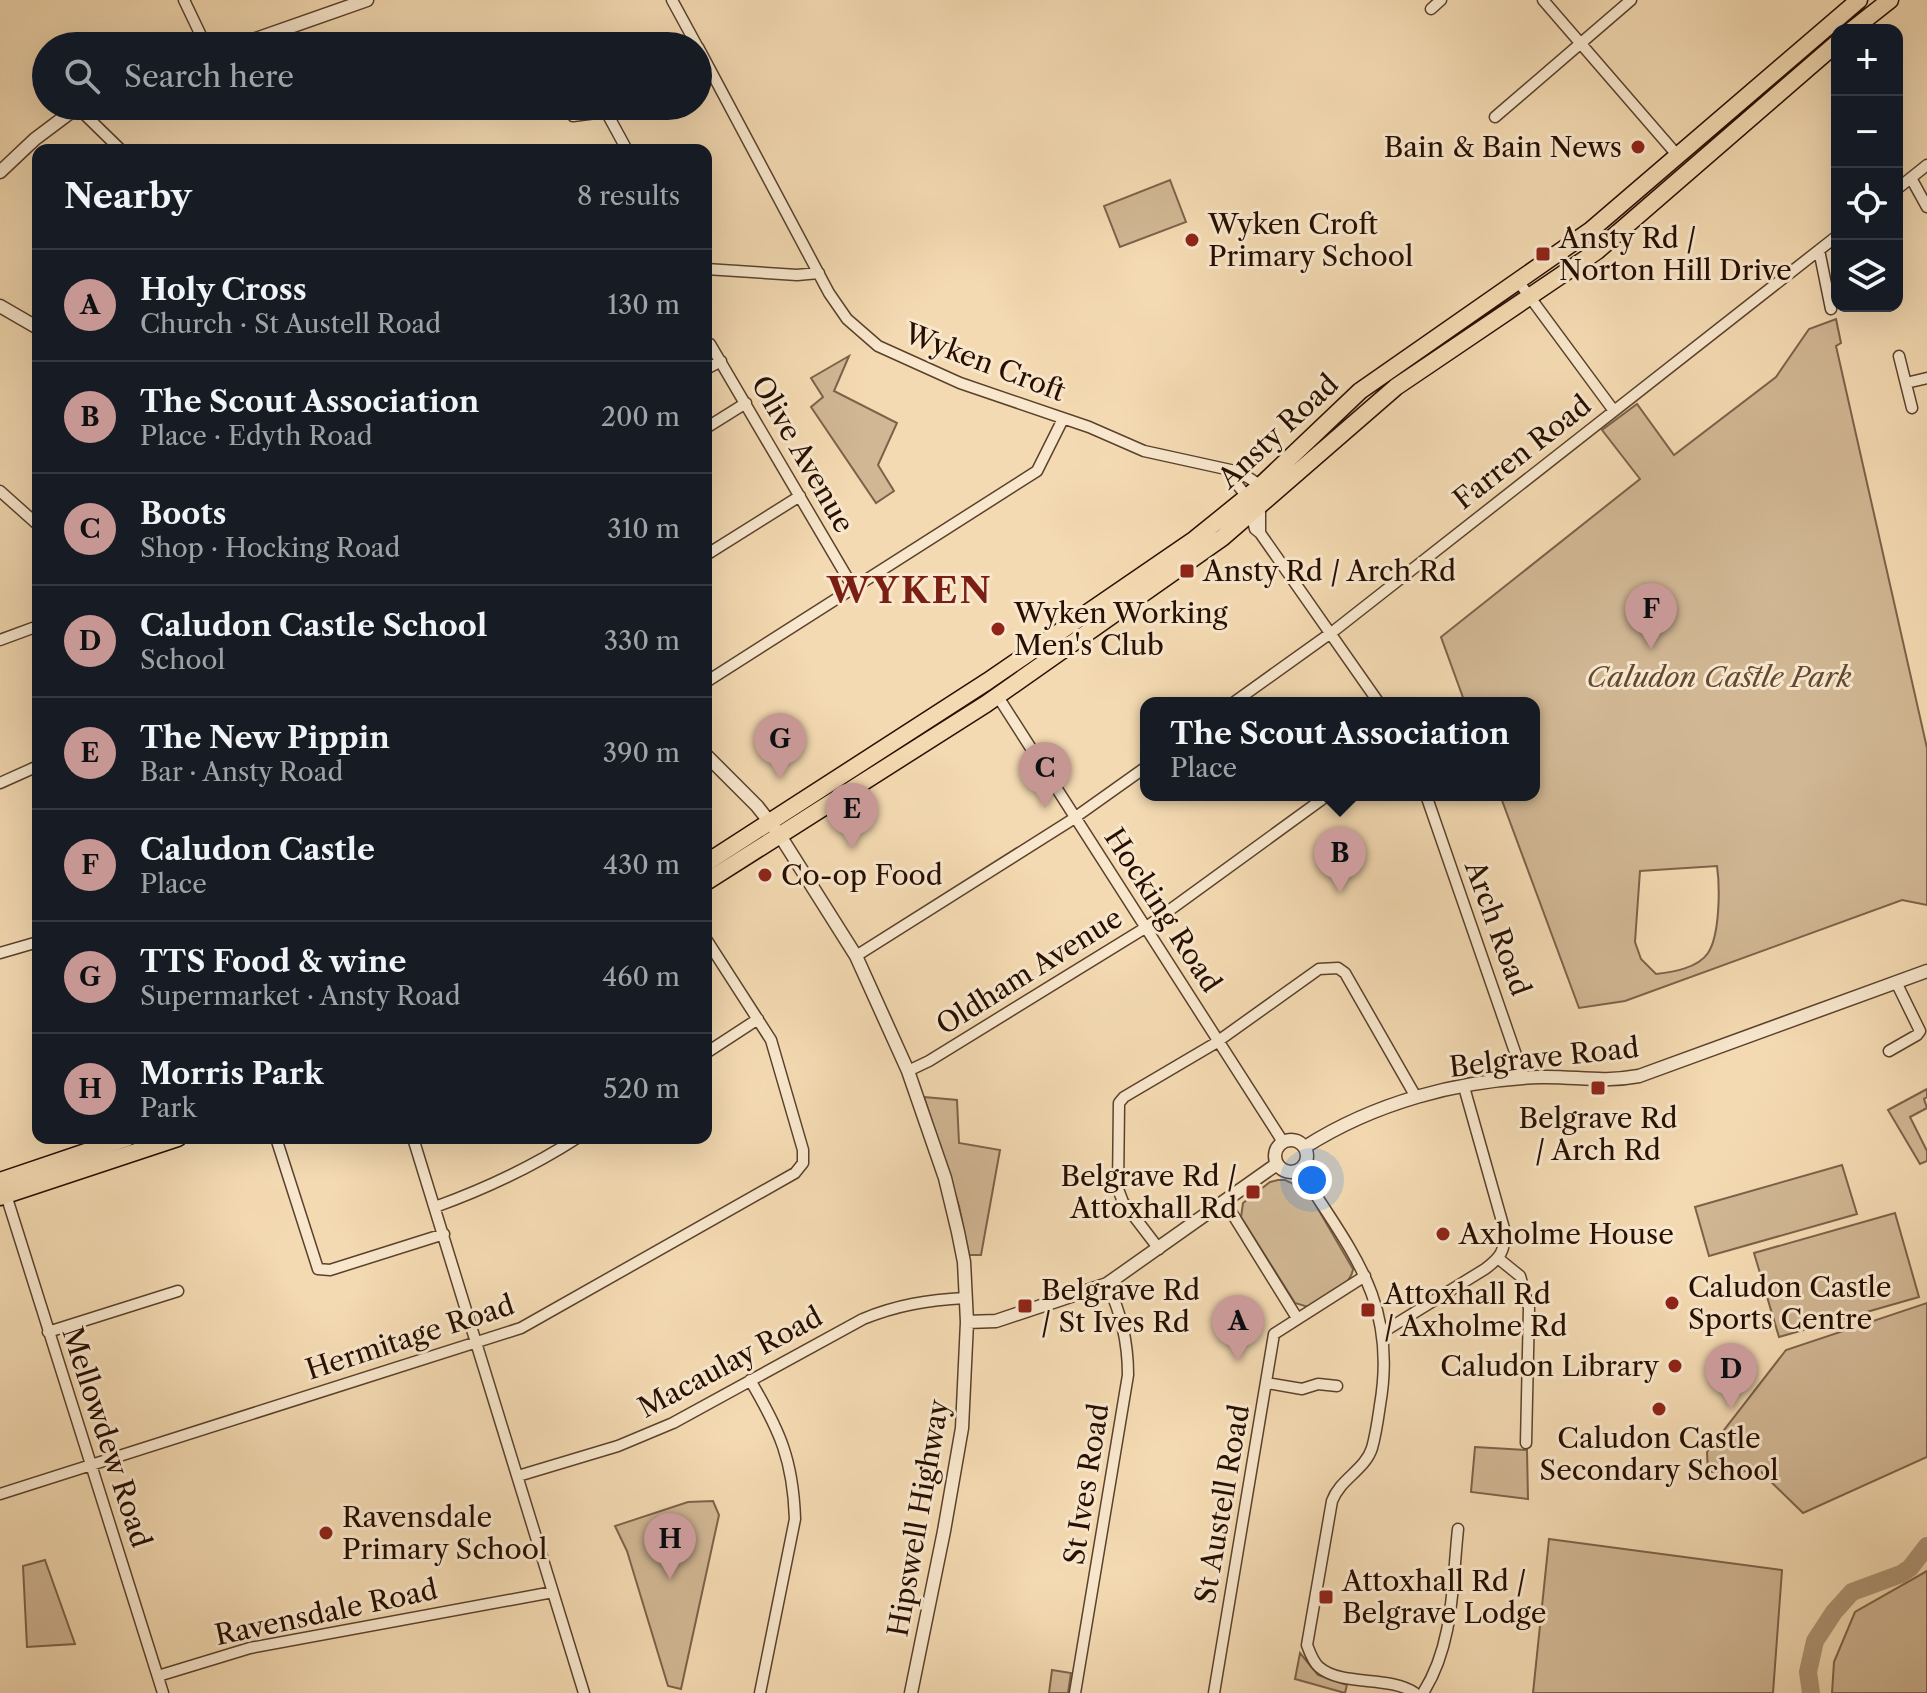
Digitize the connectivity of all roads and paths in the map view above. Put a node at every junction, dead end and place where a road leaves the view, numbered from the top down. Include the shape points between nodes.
1 (184, 0) edge
2 (367, 0) edge
3 (672, 0) edge
4 (1441, 0) edge
5 (1543, 0) edge
6 (1631, 0) edge
7 (1859, 0) edge
8 (1890, 0) edge
9 (1431, 9) dead end
10 (1860, 24) edge
11 (199, 32) edge
12 (276, 32) edge
13 (690, 32) edge
14 (1581, 44) junction
15 (1831, 48) edge
16 (712, 73) edge
17 (1757, 112) junction
18 (1495, 117) dead end
19 (60, 120) edge
20 (92, 120) edge
21 (610, 120) edge
22 (115, 144) edge
23 (624, 144) edge
24 (1678, 156) junction
25 (1927, 165) edge
26 (0, 172) edge
27 (1911, 178) junction
28 (1903, 184) edge
29 (1927, 207) edge
30 (1832, 240) edge
31 (1819, 250) junction
32 (712, 269) edge
33 (819, 273) junction
34 (1518, 281) junction
35 (1529, 297) junction
36 (0, 306) edge
37 (1831, 309) dead end
38 (32, 325) edge
39 (712, 347) edge
40 (1899, 356) dead end
41 (721, 361) junction
42 (712, 366) edge
43 (1927, 378) edge
44 (1906, 383) junction
45 (746, 403) junction
46 (1912, 408) dead end
47 (1614, 411) junction
48 (1063, 419) junction
49 (712, 424) edge
50 (0, 491) edge
51 (800, 496) junction
52 (1254, 501) junction
53 (32, 520) edge
54 (712, 551) edge
55 (854, 589) junction
56 (32, 628) edge
57 (1329, 634) junction
58 (0, 640) edge
59 (712, 678) edge
60 (988, 681) junction
61 (1241, 697) edge
62 (1375, 697) edge
63 (1000, 700) junction
64 (712, 761) edge
65 (32, 769) edge
66 (1140, 771) edge
67 (0, 783) edge
68 (1320, 801) edge
69 (1428, 801) edge
70 (1076, 817) junction
71 (774, 827) junction
72 (712, 860) edge
73 (712, 877) edge
74 (1145, 928) junction
75 (32, 944) edge
76 (712, 948) edge
77 (0, 953) edge
78 (856, 956) junction
79 (1927, 971) edge
80 (1896, 982) junction
81 (758, 1019) junction
82 (1219, 1041) junction
83 (712, 1049) edge
84 (1889, 1051) dead end
85 (908, 1071) junction
86 (1524, 1078) junction
87 (1464, 1087) junction
88 (1416, 1097) junction
89 (1283, 1142) junction
90 (113, 1144) edge
91 (158, 1144) edge
92 (278, 1144) edge
93 (415, 1144) edge
94 (568, 1144) edge
95 (1305, 1147) junction
96 (1277, 1164) junction
97 (1299, 1169) junction
98 (2, 1191) edge
99 (1225, 1202) junction
100 (435, 1207) junction
101 (444, 1234) junction
102 (1159, 1249) junction
103 (1499, 1259) junction
104 (1365, 1276) junction
105 (1107, 1284) junction
106 (178, 1291) dead end
107 (965, 1298) junction
108 (1297, 1318) junction
109 (967, 1322) junction
110 (48, 1332) junction
111 (1383, 1332) junction
112 (476, 1343) junction
113 (750, 1380) junction
114 (1267, 1383) junction
115 (1337, 1386) dead end
116 (1526, 1443) dead end
117 (91, 1464) junction
118 (518, 1476) junction
119 (0, 1494) edge
120 (1458, 1529) dead end
121 (553, 1592) junction
122 (158, 1676) junction
123 (163, 1693) edge
124 (584, 1693) edge
125 (760, 1693) edge
126 (911, 1693) edge
127 (1075, 1693) edge
128 (1214, 1693) edge
129 (1415, 1693) edge
130 (1423, 1693) edge

1 - 11 street
2 - 12 street
3 - 13 street, Wyken Croft
4 - 9 street
5 - 14 street
6 - 14 street
7 - 24 highway, Ansty Road
8 - 10 highway
14 - 18 street
14 - 24 street
15 - 17 highway, Ansty Road
16 - 33 street, Wyken Croft
17 - 24 highway via 1692,159
17 - 35 highway, Ansty Road via 1597,251
19 - 26 street
20 - 22 street
21 - 23 street
24 - 34 highway, Ansty Road via 1591,230
25 - 27 street
27 - 28 street
27 - 29 street
30 - 31 street, Farren Road
31 - 37 street
31 - 47 street, Farren Road
32 - 33 street
33 - 48 street, Wyken Croft via 847,319 878,346 979,391
34 - 35 street
34 - 52 highway, Ansty Road via 1360,391
35 - 47 street
35 - 52 highway, Ansty Road via 1386,395
36 - 38 street
39 - 41 street, Olive Avenue
40 - 44 street
41 - 42 street
41 - 45 street, Olive Avenue
43 - 44 street
44 - 46 street
45 - 49 street
45 - 51 street, Olive Avenue
47 - 57 street, Farren Road
48 - 52 street, Wyken Croft via 1144,451 1235,471 1249,478
48 - 55 street via 1037,471
50 - 53 street
51 - 54 street
51 - 55 street, Olive Avenue
52 - 57 street, Ansty Road via 1260,533
52 - 60 highway, Ansty Road
52 - 63 highway, Ansty Road via 1218,541
55 - 59 street
56 - 58 street
57 - 61 street, Farren Road
57 - 62 street
60 - 63 highway
60 - 71 highway, Ansty Road
63 - 70 street, Hocking Road
63 - 71 highway, Ansty Road
64 - 71 street, Hipswell Highway
65 - 67 street
66 - 70 street
68 - 74 street, Oldham Avenue
69 - 86 street, Arch Road
70 - 74 street, Hocking Road
70 - 78 street
71 - 72 highway, Ansty Road
71 - 73 highway, Ansty Road
71 - 78 street, Hipswell Highway
74 - 82 street, Hocking Road
74 - 85 street, Oldham Avenue
75 - 77 street
76 - 81 street
78 - 85 street, Hipswell Highway
79 - 80 street, Belgrave Road
80 - 84 street via 1920,1031
80 - 86 street, Belgrave Road via 1639,1076 1604,1081
81 - 83 street
81 - 112 street, Hermitage Road via 776,1050 802,1138 803,1160 795,1173 521,1328
82 - 88 street via 1319,969 1338,968
82 - 89 street, Hocking Road
82 - 102 street via 1119,1103 1118,1189
85 - 107 street, Hipswell Highway via 948,1189 964,1262
86 - 87 street, Belgrave Road
87 - 88 street, Belgrave Road
87 - 103 street via 1505,1232
88 - 95 street, Belgrave Road via 1365,1114
89 - 95 street via 1297,1141
89 - 96 street
90 - 98 highway
91 - 98 highway
92 - 101 street via 320,1270
93 - 100 street
94 - 100 street via 509,1177
95 - 97 street via 1306,1159
96 - 97 street via 1285,1170
96 - 99 street
97 - 104 street
98 - 110 street, Mellowdew Road
99 - 102 street
99 - 108 street
100 - 101 street
101 - 112 street
102 - 105 street
103 - 111 street
103 - 116 street via 1520,1276 1529,1308
104 - 108 street, St Austell Road
104 - 111 street
105 - 109 street via 996,1321
105 - 127 street, St Ives Road via 1119,1313 1128,1375
106 - 110 street
107 - 109 street, Hipswell Highway
107 - 113 street, Macaulay Road via 887,1309
108 - 114 street, St Austell Road via 1274,1334
109 - 126 street, Hipswell Highway via 956,1467
110 - 117 street, Mellowdew Road
111 - 129 street via 1385,1378 1373,1445 1333,1497 1307,1645 1324,1671
112 - 117 street, Hermitage Road
112 - 118 street
113 - 118 street, Macaulay Road via 641,1437
113 - 125 street via 780,1435 794,1500 792,1544
114 - 115 street via 1302,1389
114 - 128 street, St Austell Road
117 - 119 street, Hermitage Road
117 - 122 street, Mellowdew Road
118 - 121 street
120 - 130 street via 1445,1644
121 - 122 street, Ravensdale Road via 250,1648
121 - 124 street
122 - 123 street, Mellowdew Road

